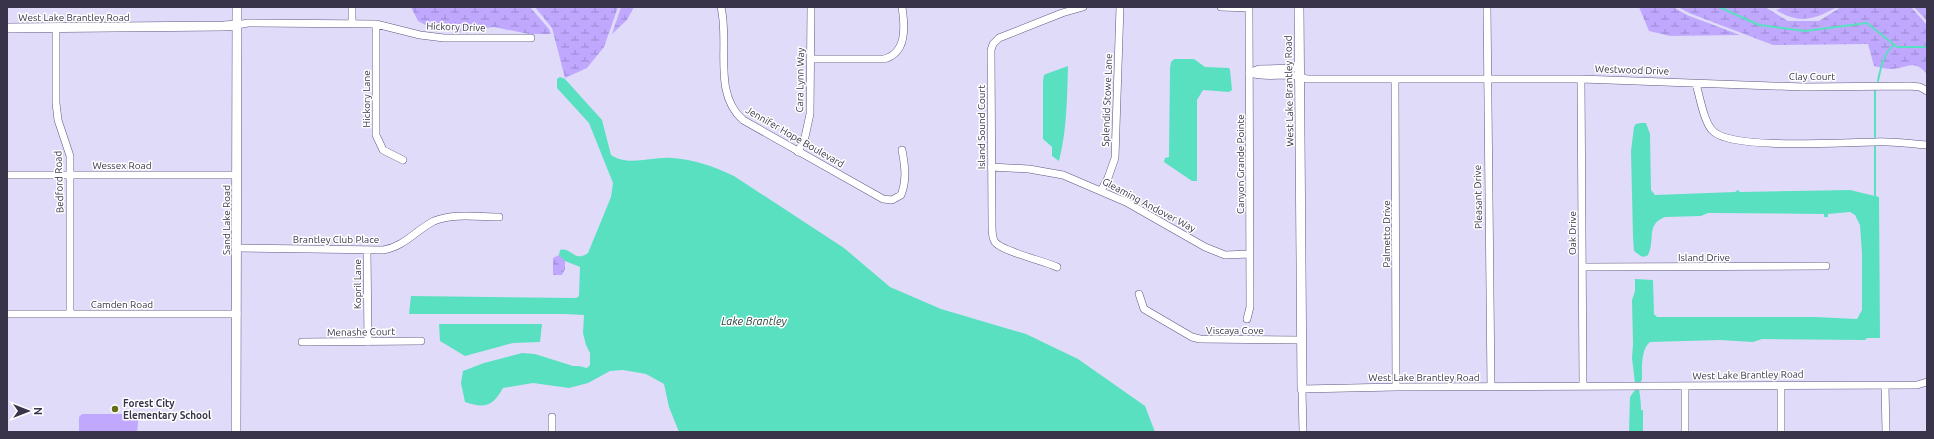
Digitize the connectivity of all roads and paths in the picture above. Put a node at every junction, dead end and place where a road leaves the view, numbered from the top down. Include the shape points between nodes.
1 (237, 7) edge
2 (352, 7) edge
3 (721, 7) edge
4 (811, 7) edge
5 (902, 7) edge
6 (1083, 7) edge
7 (1120, 7) edge
8 (1221, 7) edge
9 (1299, 7) edge
10 (1487, 7) edge
11 (352, 24) junction
12 (376, 24) junction
13 (237, 25) junction
14 (7, 28) edge
15 (56, 28) junction
16 (531, 38) dead end
17 (811, 59) junction
18 (1300, 72) junction
19 (1249, 73) junction
20 (1487, 78) junction
21 (1581, 79) junction
22 (1396, 80) junction
23 (1696, 84) junction
24 (1927, 91) edge
25 (1927, 145) edge
26 (902, 150) dead end
27 (798, 152) junction
28 (403, 160) dead end
29 (991, 167) junction
30 (7, 175) edge
31 (70, 175) junction
32 (237, 175) junction
33 (1101, 190) junction
34 (499, 217) dead end
35 (237, 248) junction
36 (367, 250) junction
37 (1250, 254) junction
38 (1057, 266) dead end
39 (1826, 266) dead end
40 (1582, 267) junction
41 (1139, 294) dead end
42 (7, 314) edge
43 (70, 314) junction
44 (237, 314) junction
45 (1247, 318) dead end
46 (1302, 340) junction
47 (421, 341) dead end
48 (302, 342) dead end
49 (368, 342) junction
50 (1927, 382) edge
51 (1885, 385) junction
52 (1583, 386) junction
53 (1685, 386) junction
54 (1781, 386) junction
55 (1396, 387) junction
56 (1491, 387) junction
57 (1302, 389) junction
58 (552, 417) dead end
59 (236, 432) edge
60 (552, 432) edge
61 (1303, 432) edge
62 (1685, 432) edge
63 (1781, 432) edge
64 (1886, 432) edge

1 - 13 street, Sand Lake Road
2 - 11 street
3 - 27 street, Jennifer Hope Boulevard via 725,27 726,95 729,104 734,113 743,120
4 - 17 street, Cara Lynn Way
5 - 17 street via 902,47 891,57
6 - 29 street, Island Sound Court via 1012,31 998,38 993,44 990,60
7 - 33 street, Splendid Stowe Lane via 1115,158
8 - 19 street, Canyon Grande Pointe via 1249,8
9 - 18 street, West Lake Brantley Road
10 - 20 street, Pleasant Drive
11 - 12 street, Hickory Drive
11 - 13 street, Hickory Drive
12 - 16 street, Hickory Drive via 444,38
12 - 28 street, Hickory Lane via 376,135 382,150
13 - 15 street, West Lake Brantley Road
13 - 32 street, Sand Lake Road
14 - 15 street, West Lake Brantley Road
15 - 31 street, Bedford Road via 56,103 58,120 70,156
17 - 27 street, Cara Lynn Way via 810,114 805,137
18 - 19 street, Westwood Drive via 1259,69
18 - 22 street, Westwood Drive via 1307,79
18 - 46 street, West Lake Brantley Road
19 - 37 street, Canyon Grande Pointe
20 - 21 street, Westwood Drive
20 - 22 street, Westwood Drive
20 - 56 street, Pleasant Drive
21 - 23 street, Westwood Drive via 1653,80
21 - 40 street, Oak Drive
22 - 55 street, Palmetto Drive
23 - 24 street, Clay Court via 1910,86
23 - 25 street via 1708,124 1713,131 1732,140
26 - 27 street, Jennifer Hope Boulevard via 905,166 904,186 901,195 892,200 883,199
29 - 33 street, Gleaming Andover Way via 1029,169 1063,175
29 - 38 street, Island Sound Court via 992,226 996,243 1006,250
30 - 31 street, Wessex Road
31 - 32 street, Wessex Road
31 - 43 street, Bedford Road
32 - 35 street, Sand Lake Road
33 - 37 street, Gleaming Andover Way via 1205,247 1225,254
34 - 36 street, Brantley Club Place via 444,218 434,221 400,245 390,249
35 - 36 street, Brantley Club Place
35 - 44 street, Sand Lake Road
36 - 49 street, Kopril Lane
37 - 45 street, Canyon Grande Pointe via 1250,307
39 - 40 street, Island Drive
40 - 52 street, Oak Drive
41 - 46 street, Viscaya Cove via 1144,309 1196,338
42 - 43 street, Camden Road
43 - 44 street, Camden Road
44 - 59 street, Sand Lake Road
46 - 57 street, West Lake Brantley Road
47 - 49 street, Menashe Court
48 - 49 street, Menashe Court
50 - 51 street, West Lake Brantley Road via 1917,385
51 - 54 street, West Lake Brantley Road
51 - 64 street
52 - 53 street, West Lake Brantley Road
52 - 56 street, West Lake Brantley Road
53 - 54 street, West Lake Brantley Road
53 - 62 street
54 - 63 street
55 - 56 street, West Lake Brantley Road
55 - 57 street, West Lake Brantley Road
57 - 61 street
58 - 60 street

